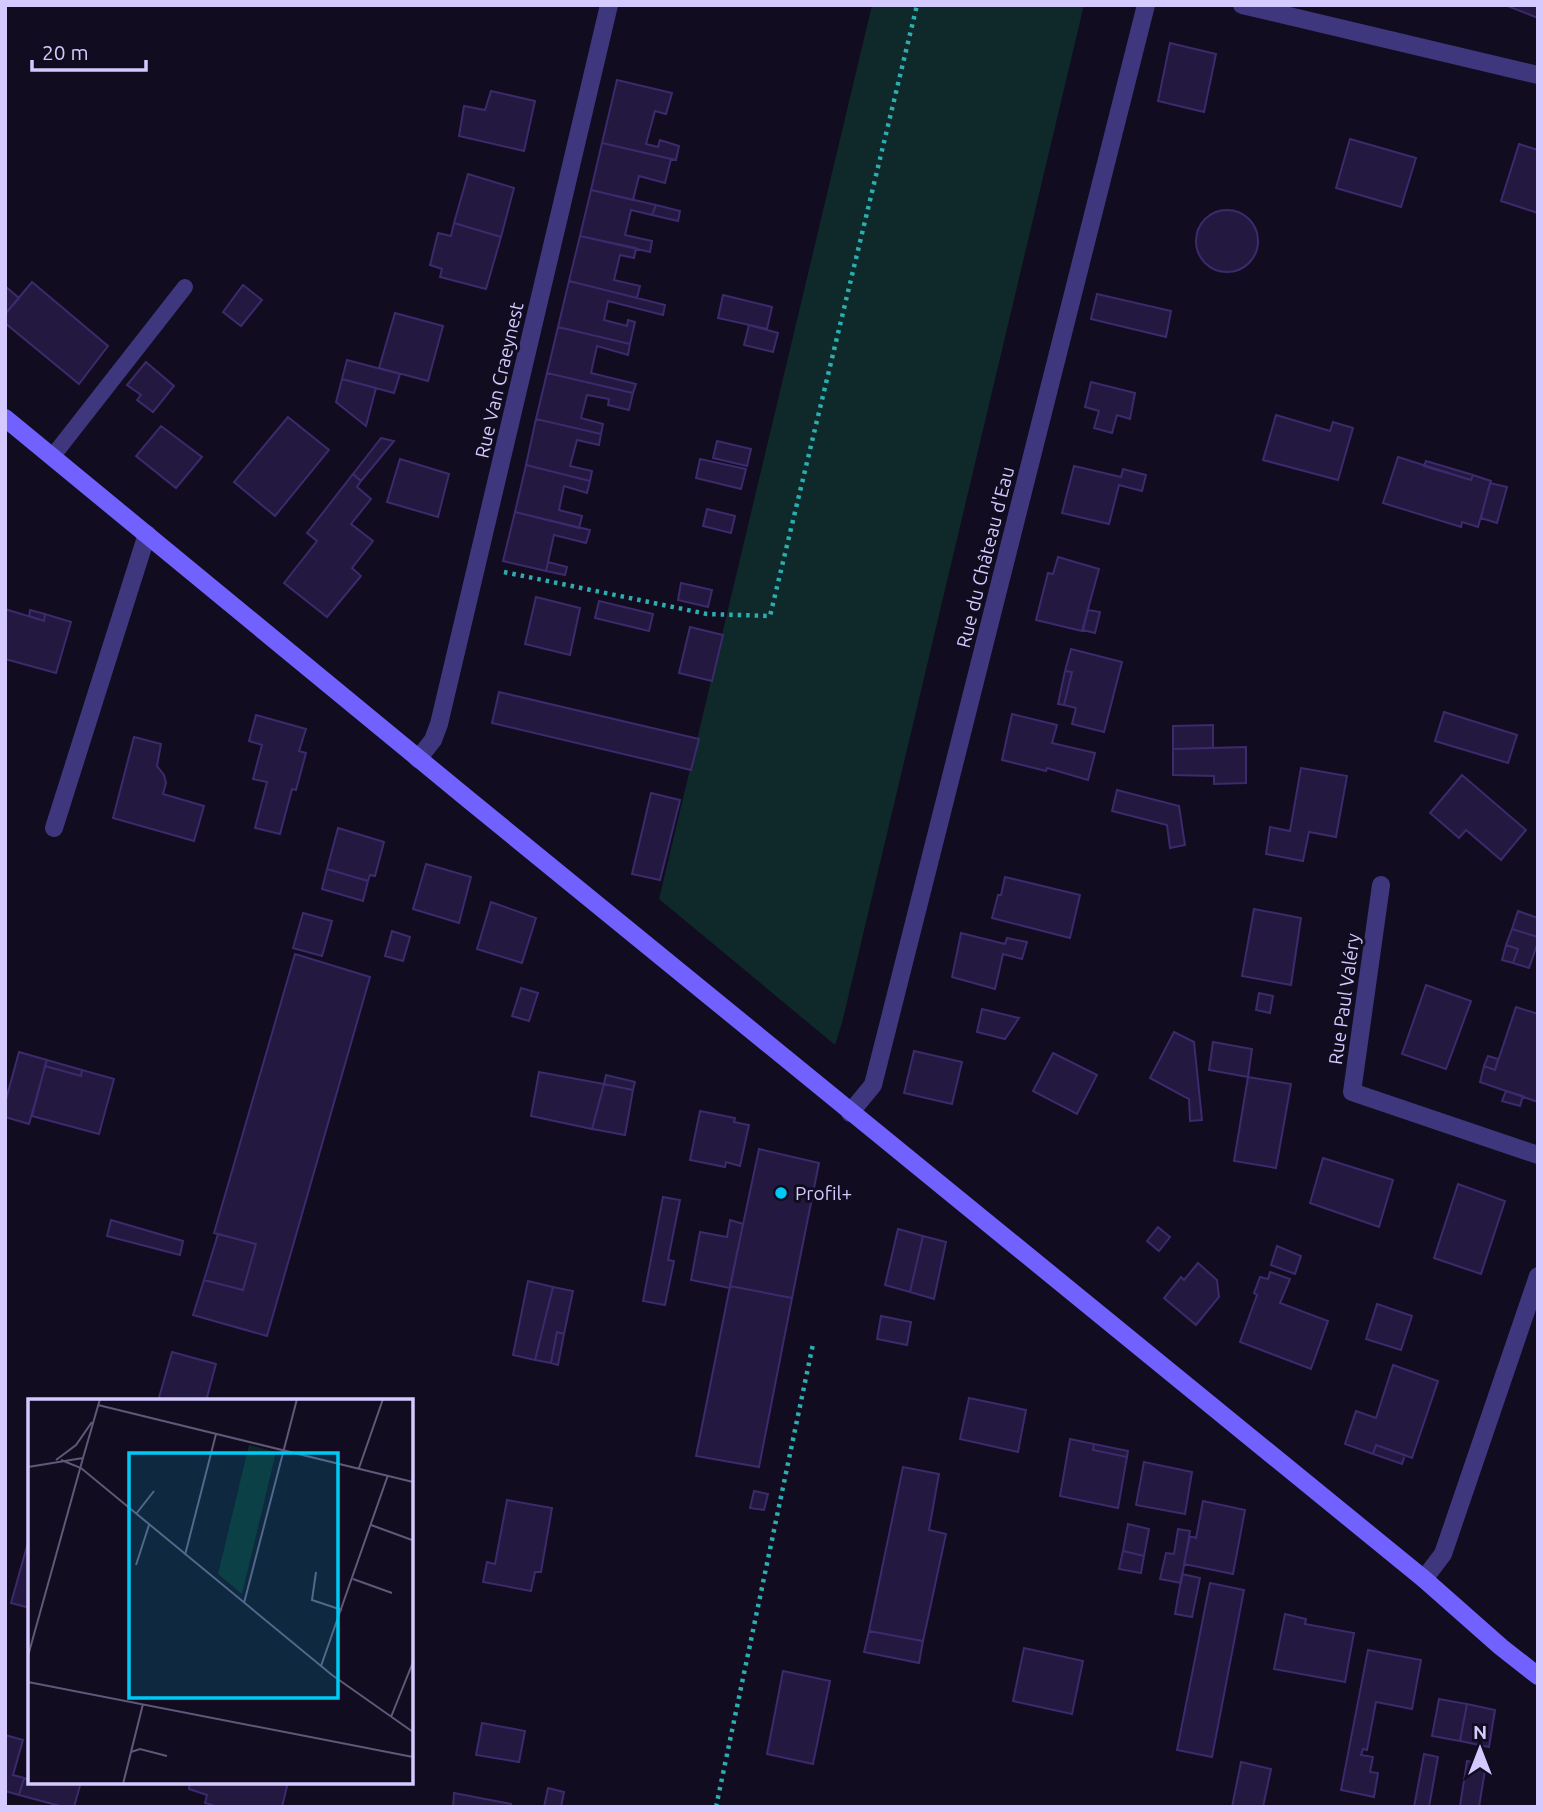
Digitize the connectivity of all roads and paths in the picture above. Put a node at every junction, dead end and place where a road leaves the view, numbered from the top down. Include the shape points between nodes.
1 (609, 5) edge
2 (918, 5) edge
3 (1146, 5) edge
4 (1242, 5) edge
5 (1538, 75) edge
6 (185, 287) dead end
7 (5, 418) edge
8 (52, 457) junction
9 (147, 534) junction
10 (476, 566) junction
11 (418, 759) junction
12 (54, 828) dead end
13 (1381, 885) dead end
14 (850, 1113) junction
15 (1538, 1155) edge
16 (1538, 1276) edge
17 (813, 1344) dead end
18 (1424, 1579) junction
19 (1538, 1676) edge
20 (716, 1807) edge

1 - 10 street, Rue Van Craeynest
2 - 10 path via 770,616 707,614
3 - 14 street, Rue du Château d'Eau via 873,1085
4 - 5 street
6 - 8 lane
7 - 8 main road
8 - 9 main road
9 - 11 main road
9 - 12 street
10 - 11 street, Rue Van Craeynest via 439,724
11 - 14 main road
13 - 15 street, Rue Paul Valéry via 1352,1092
14 - 18 main road
16 - 18 street via 1443,1554
17 - 20 path
18 - 19 main road

